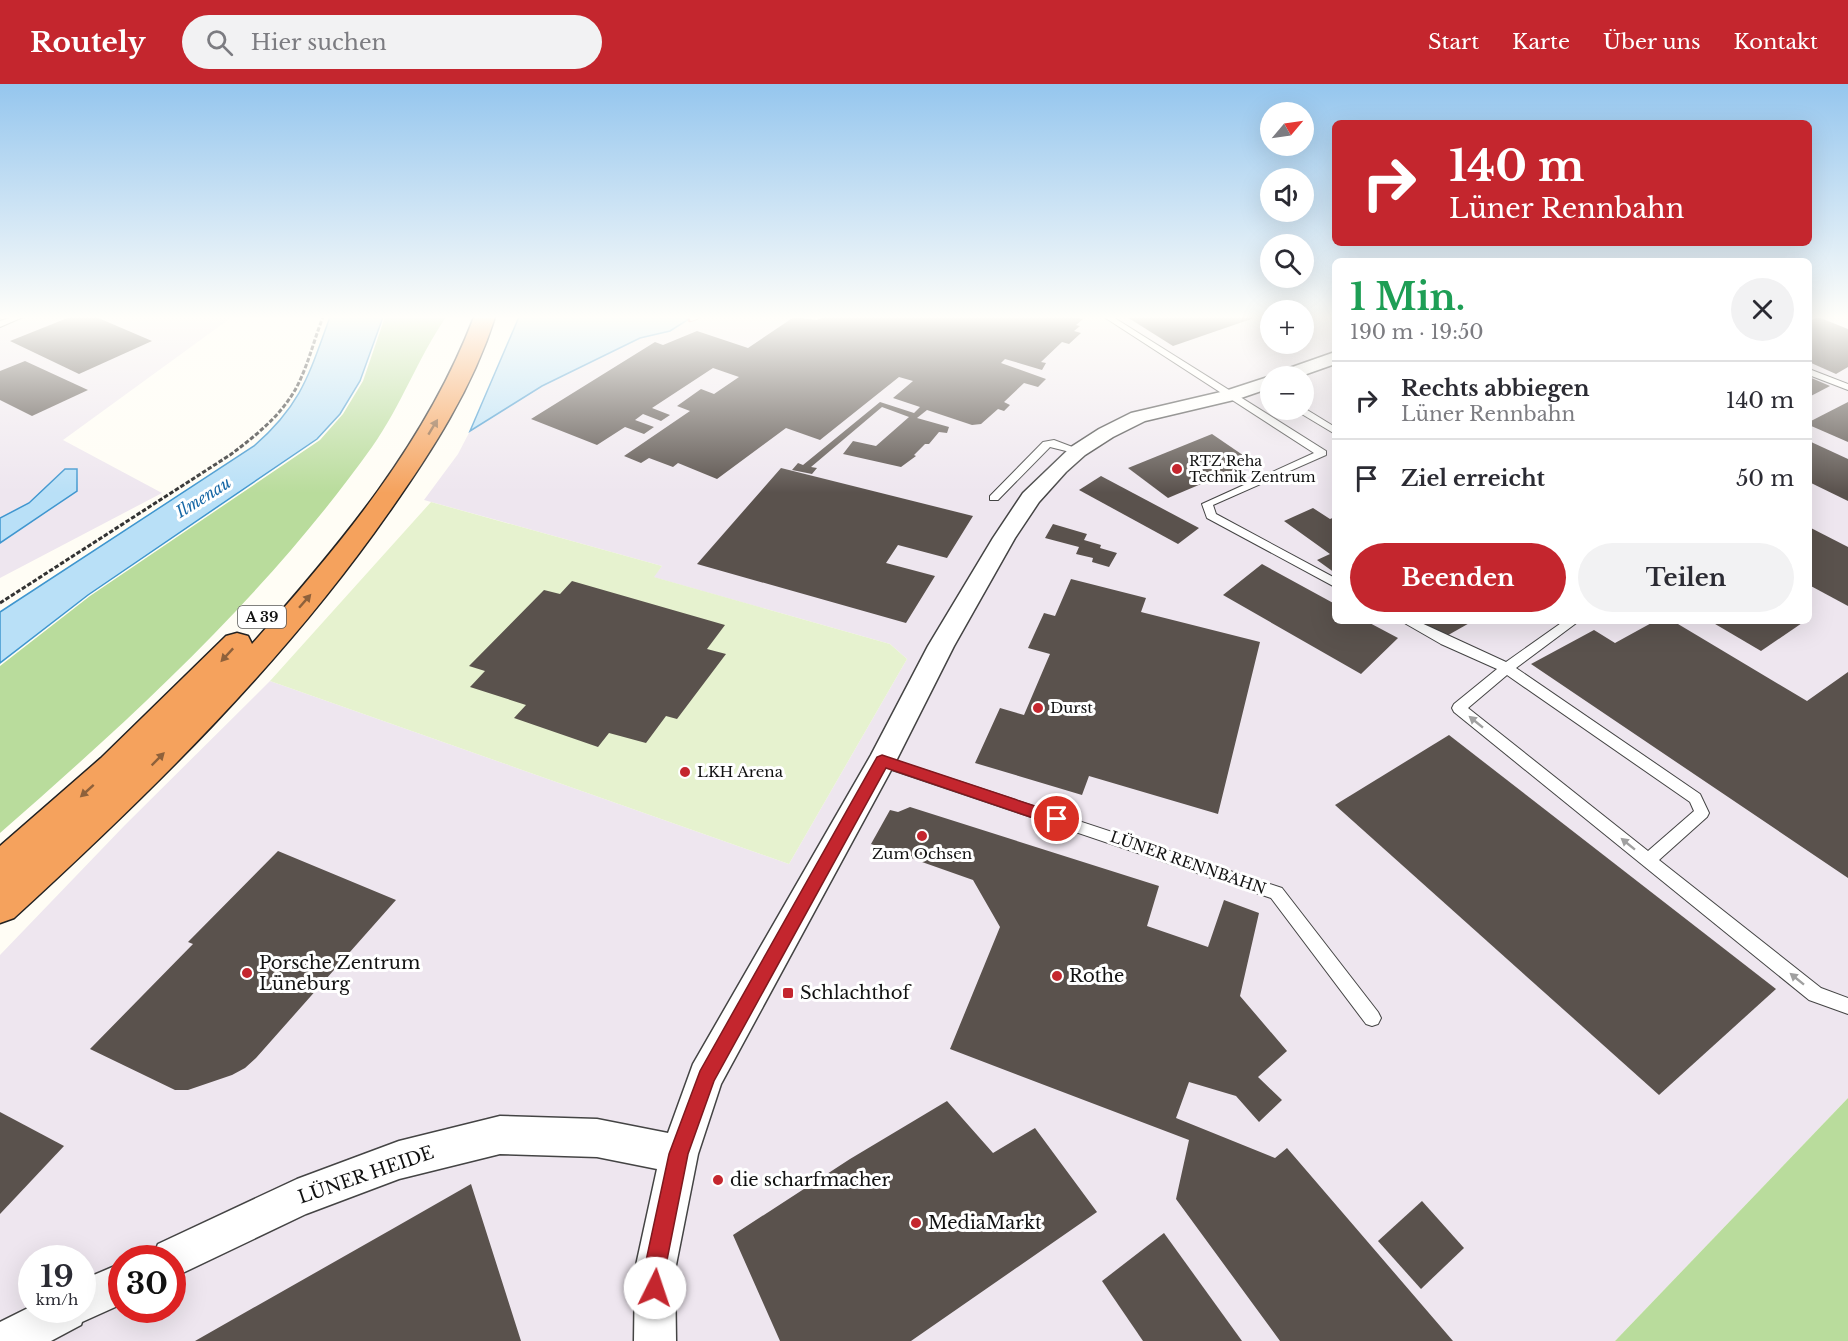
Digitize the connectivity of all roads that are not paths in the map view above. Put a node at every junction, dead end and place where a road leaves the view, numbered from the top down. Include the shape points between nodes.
1 (438, 376) edge
2 (460, 376) edge
3 (1201, 376) edge
4 (1819, 376) edge
5 (1848, 387) edge
6 (1260, 388) edge
7 (1231, 395) junction
8 (1314, 418) edge
9 (1332, 429) edge
10 (1078, 451) junction
11 (994, 498) dead end
12 (1332, 581) edge
13 (1412, 624) edge
14 (1569, 624) edge
15 (1507, 668) junction
16 (882, 761) junction
17 (1648, 860) junction
18 (0, 869) edge
19 (0, 906) edge
20 (1848, 1006) edge
21 (1372, 1018) dead end
22 (679, 1154) junction
23 (186, 1251) edge
24 (42, 1323) edge
25 (8, 1341) edge
26 (655, 1341) edge

1 -> 18 highway, A 39 via 399,446 303,572 176,708
19 -> 2 highway, A 39 via 144,773 253,662 379,509 422,446
3 - 7 lane
4 - 5 lane
6 - 7 street
7 - 10 street via 1138,417
7 - 12 lane via 1322,453 1207,504 1211,516
8 - 9 lane
10 - 11 lane via 1047,444
10 - 16 street via 1031,498 1004,538 941,646
13 - 15 lane
14 - 15 lane
17 -> 15 lane via 1459,708
15 - 17 lane via 1695,798 1702,813
16 - 21 lane, LÜNER RENNBAHN via 1276,893
16 - 22 street via 706,1077
20 -> 17 lane via 1815,994
22 - 23 street, LÜNER HEIDE via 597,1138 500,1135 399,1160 297,1198
22 - 26 street via 654,1270
24 - 25 street

